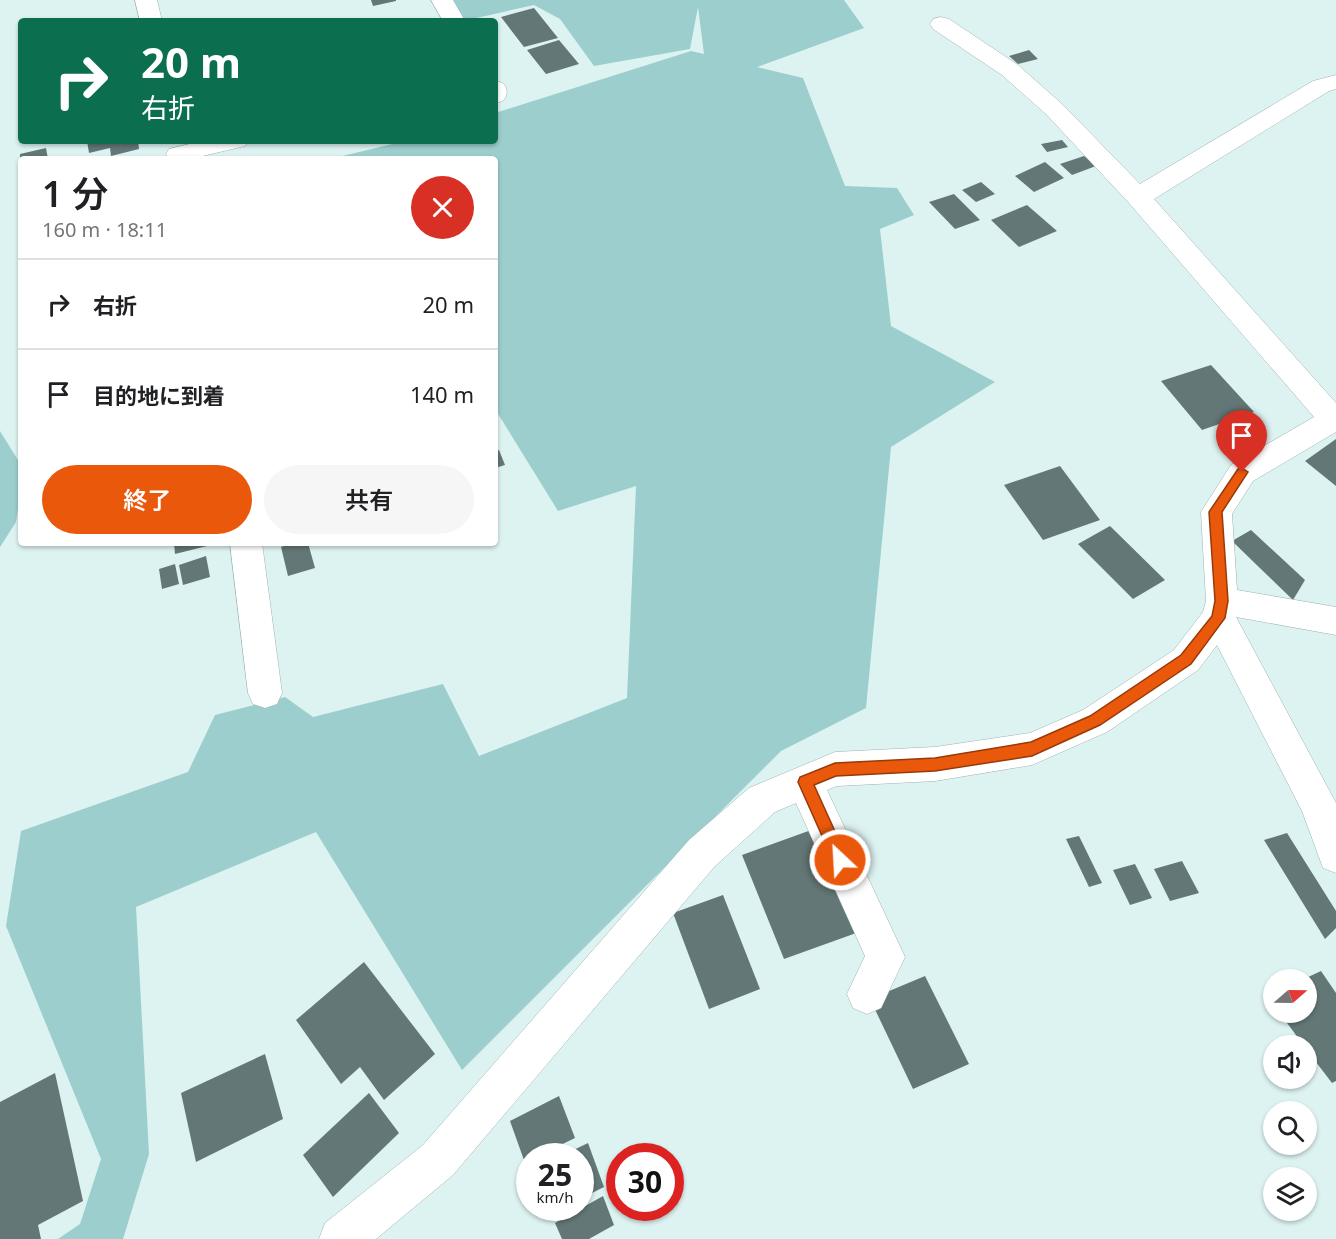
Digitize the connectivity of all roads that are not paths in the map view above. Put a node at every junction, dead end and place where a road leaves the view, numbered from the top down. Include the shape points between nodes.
1 (146, 0) edge
2 (442, 0) edge
3 (150, 18) edge
4 (452, 18) edge
5 (941, 24) dead end
6 (1336, 82) edge
7 (218, 144) edge
8 (177, 151) edge
9 (1138, 197) junction
10 (1334, 419) edge
11 (246, 546) edge
12 (1220, 610) junction
13 (1336, 621) edge
14 (265, 693) dead end
15 (805, 782) junction
16 (1336, 855) edge
17 (867, 994) dead end
18 (341, 1239) edge

1 - 3 street
2 - 4 street
5 - 9 street via 1010,70 1054,108
6 - 9 street via 1321,86
7 - 8 street
9 - 10 street
10 - 12 street via 1242,472 1216,512
11 - 14 street
12 - 13 street
12 - 15 street via 1186,660 1095,721 1032,749 935,764 835,770
12 - 16 street via 1319,806
15 - 17 street via 885,957
15 - 18 street via 762,800 702,853 438,1160

